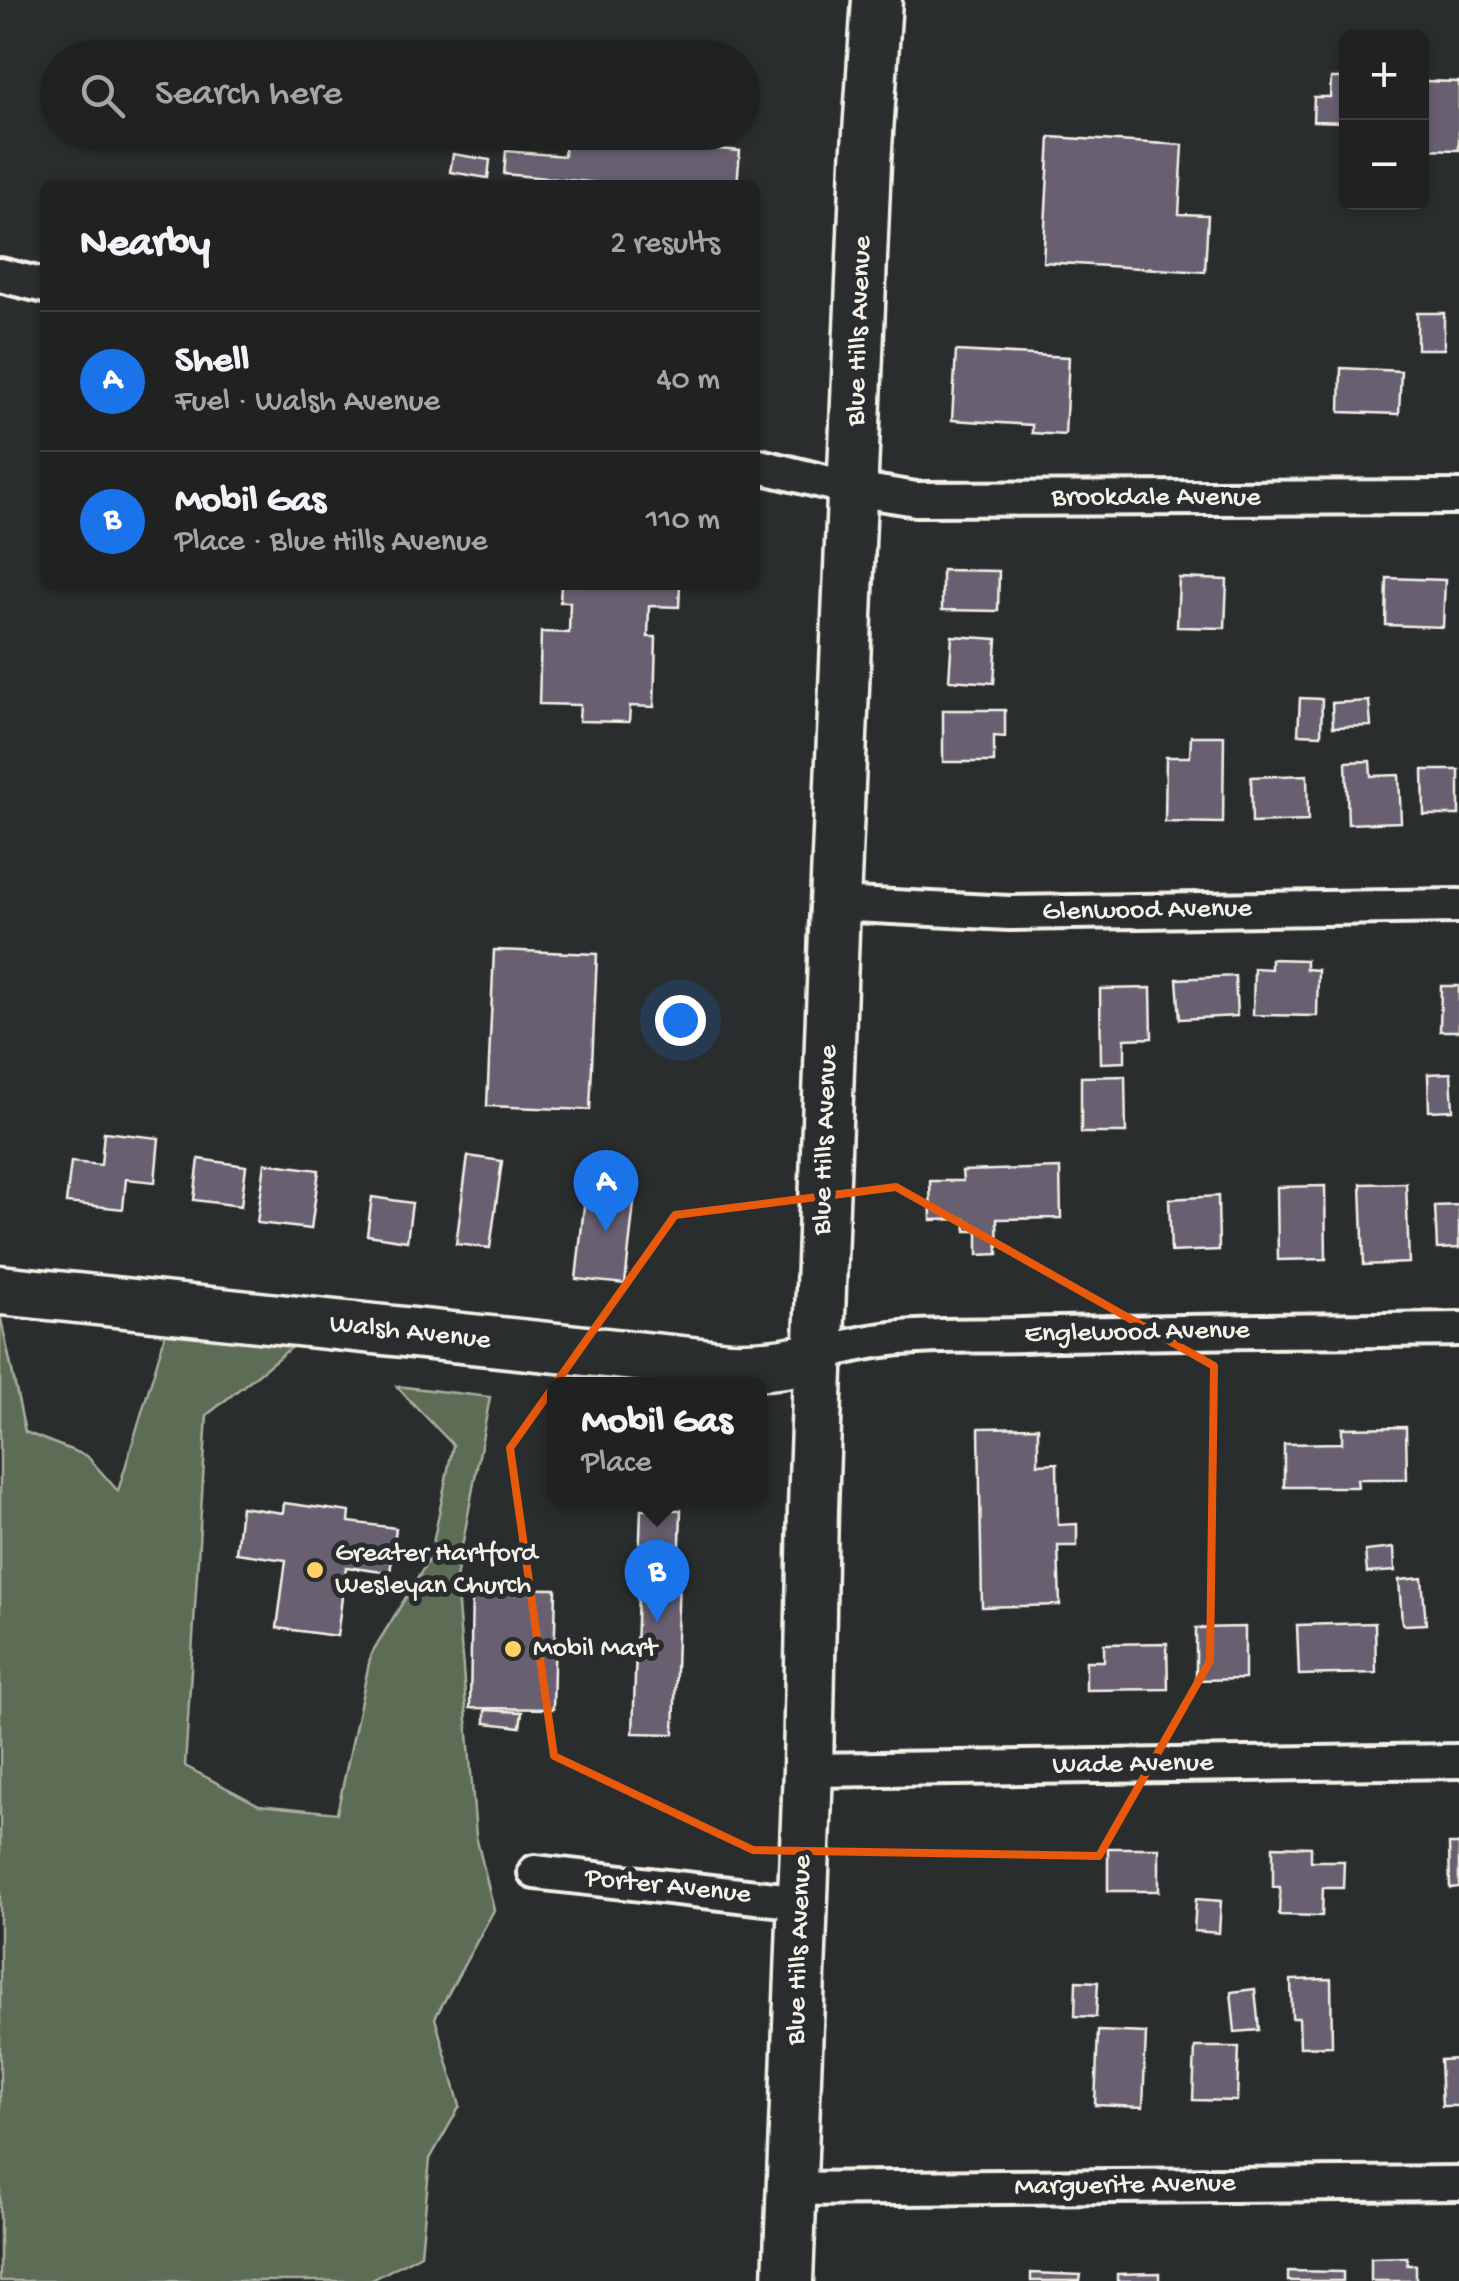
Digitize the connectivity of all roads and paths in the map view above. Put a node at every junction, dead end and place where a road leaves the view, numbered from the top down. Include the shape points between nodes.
1 (878, 0) edge
2 (0, 275) edge
3 (40, 285) edge
4 (760, 466) edge
5 (854, 490) junction
6 (1459, 497) edge
7 (835, 904) junction
8 (1459, 906) edge
9 (0, 1290) edge
10 (1459, 1329) edge
11 (818, 1356) junction
12 (1459, 1761) edge
13 (808, 1770) junction
14 (535, 1872) dead end
15 (801, 1902) junction
16 (1459, 2183) edge
17 (790, 2189) junction
18 (788, 2281) edge

1 - 5 main road, Blue Hills Avenue
2 - 3 street
4 - 5 street, Brookdale Avenue
5 - 6 street, Brookdale Avenue via 916,499
5 - 7 main road, Blue Hills Avenue
7 - 8 street, Glenwood Avenue via 1010,913
7 - 11 main road, Blue Hills Avenue
9 - 11 main road, Walsh Avenue via 730,1366
10 - 11 street, Englewood Avenue via 901,1339 851,1344
11 - 13 main road, Blue Hills Avenue
12 - 13 street, Wade Avenue
13 - 15 main road, Blue Hills Avenue
14 - 15 street, Porter Avenue
15 - 17 main road, Blue Hills Avenue
16 - 17 street, Marguerite Avenue
17 - 18 main road, Blue Hills Avenue

